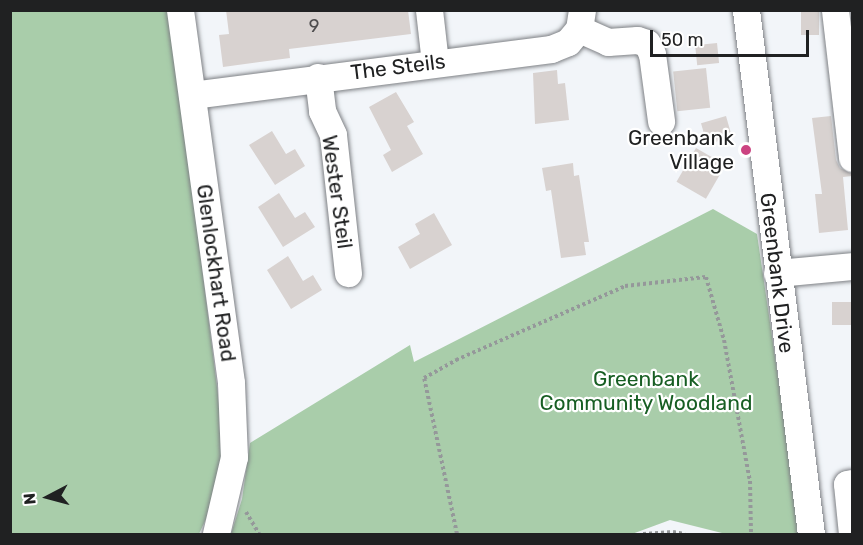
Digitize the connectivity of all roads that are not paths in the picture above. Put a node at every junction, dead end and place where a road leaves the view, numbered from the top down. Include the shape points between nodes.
1 (180, 10) edge
2 (429, 10) edge
3 (746, 10) edge
4 (841, 11) edge
5 (580, 20) edge
6 (435, 63) junction
7 (318, 77) junction
8 (192, 95) junction
9 (662, 121) dead end
10 (852, 158) edge
11 (852, 266) edge
12 (348, 273) dead end
13 (777, 273) junction
14 (852, 483) edge
15 (216, 534) edge
16 (811, 534) edge
17 (852, 534) edge

1 - 8 street, Glenlockhart Road
2 - 6 street
3 - 13 street, Greenbank Drive
4 - 10 street
5 - 6 street, The Steils via 568,42 551,49
5 - 9 street via 608,42 647,43
6 - 7 street, The Steils
7 - 8 street, The Steils
7 - 12 street, Wester Steil via 322,111 333,135
8 - 15 street, Glenlockhart Road via 231,383 234,435 231,478
11 - 13 street
13 - 16 street, Greenbank Drive
14 - 17 street via 847,484

